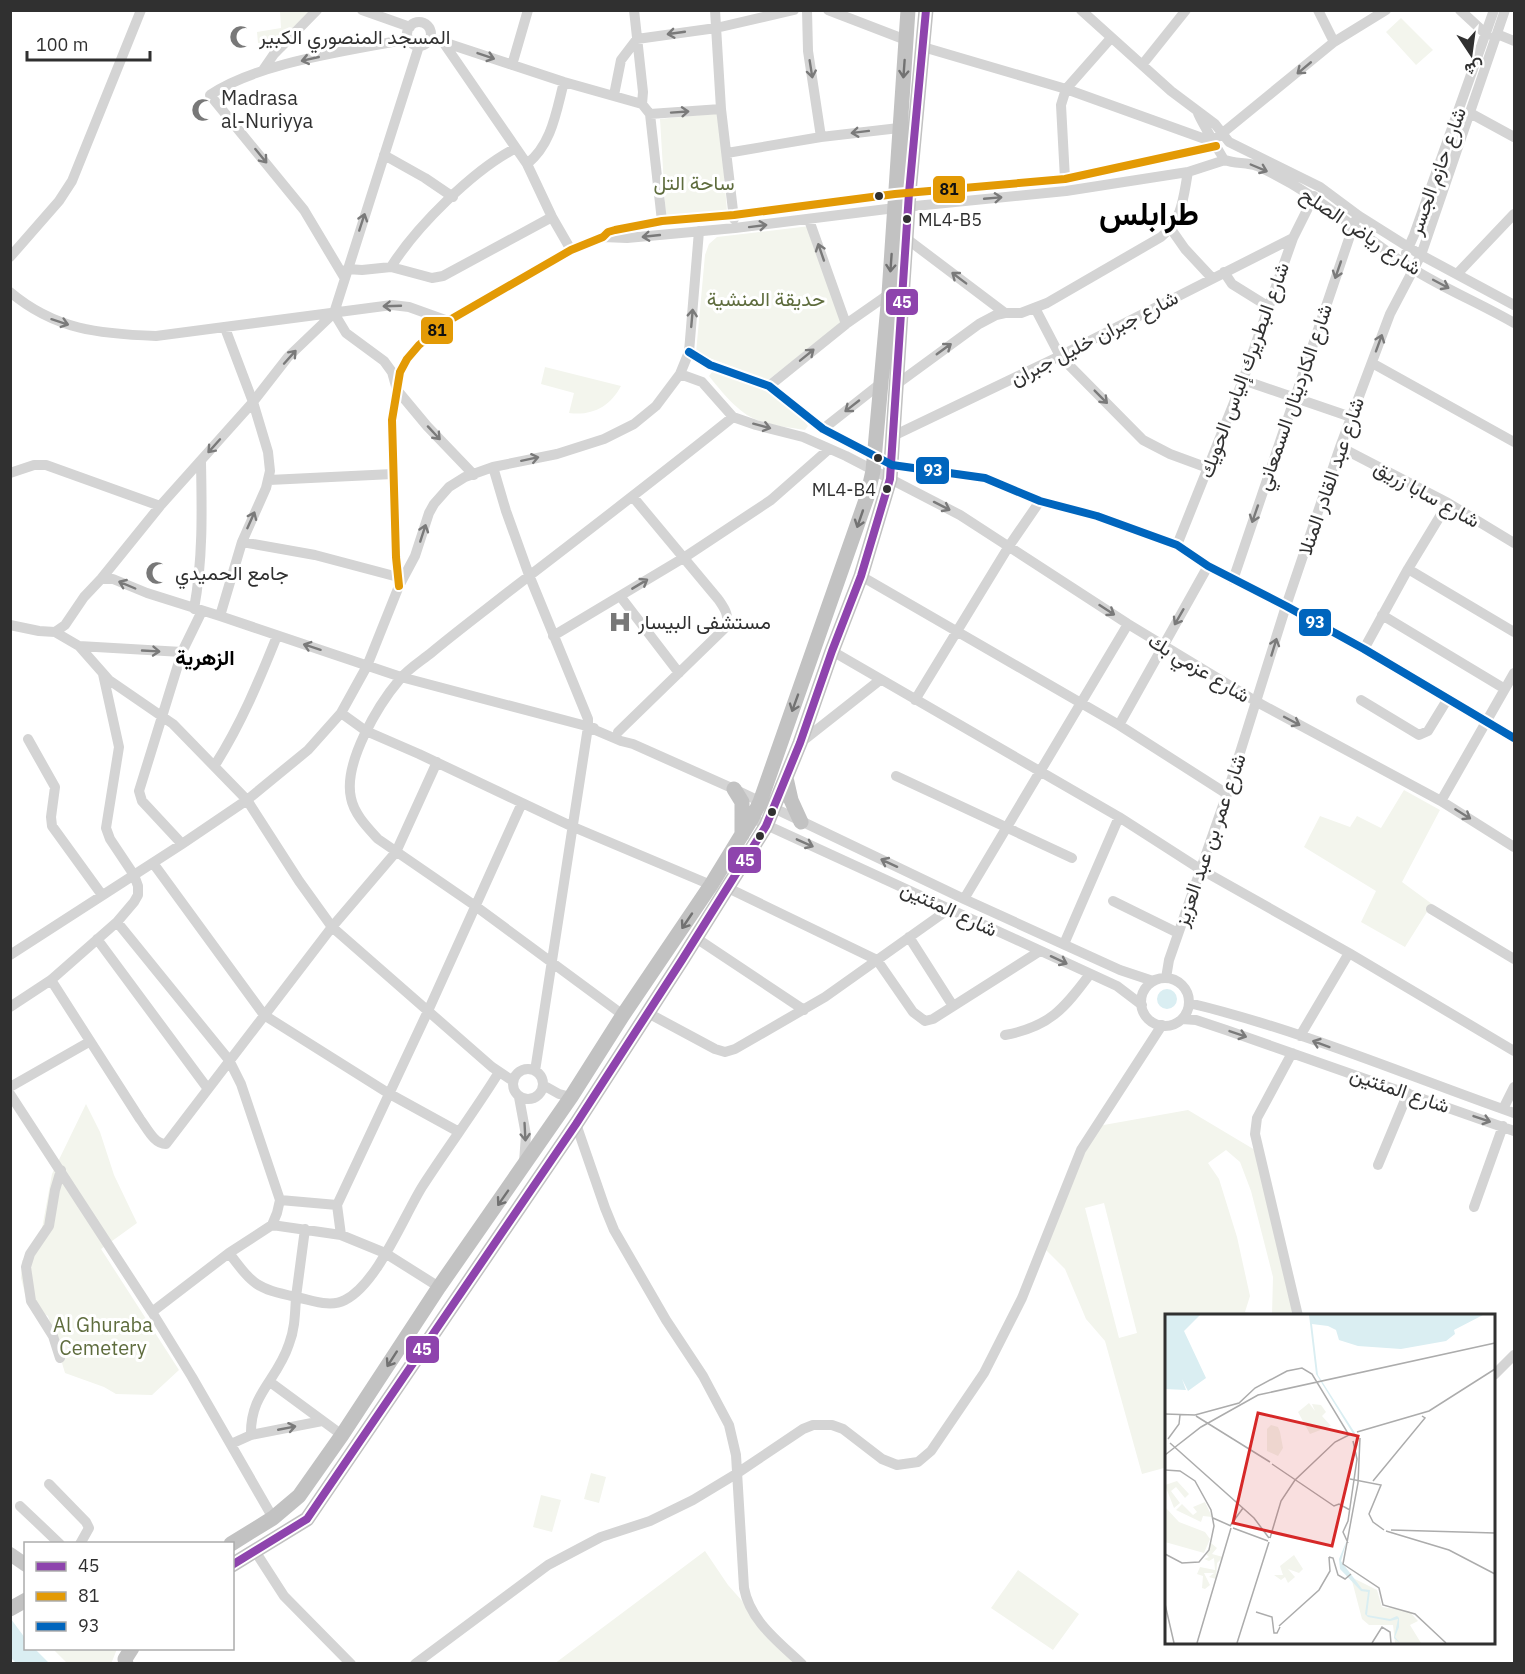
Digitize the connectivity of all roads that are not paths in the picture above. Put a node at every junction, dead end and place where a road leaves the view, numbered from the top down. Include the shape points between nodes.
1 (141, 10) edge
2 (317, 10) edge
3 (362, 10) edge
4 (428, 10) edge
5 (528, 10) edge
6 (634, 10) edge
7 (716, 10) edge
8 (807, 10) edge
9 (828, 10) edge
10 (908, 10) edge
11 (926, 10) edge
12 (1081, 10) edge
13 (1186, 10) edge
14 (1332, 10) edge
15 (1386, 10) edge
16 (1460, 10) edge
17 (1494, 10) edge
18 (1505, 10) edge
19 (788, 11) edge
20 (1320, 14) edge
21 (1095, 15) edge
22 (424, 23) junction
23 (410, 27) junction
24 (716, 28) junction
25 (1492, 34) junction
26 (430, 38) junction
27 (1112, 38) junction
28 (408, 39) junction
29 (637, 39) junction
30 (906, 40) junction
31 (442, 41) junction
32 (1515, 41) edge
33 (1334, 42) junction
34 (419, 46) junction
35 (923, 47) junction
36 (512, 65) junction
37 (1142, 65) junction
38 (263, 70) junction
39 (564, 82) junction
40 (1066, 88) junction
41 (614, 95) junction
42 (642, 104) junction
43 (722, 109) junction
44 (1470, 113) junction
45 (650, 114) junction
46 (899, 128) junction
47 (822, 137) junction
48 (1515, 137) edge
49 (1218, 140) junction
50 (516, 148) junction
51 (727, 153) junction
52 (384, 155) junction
53 (1225, 160) junction
54 (527, 164) junction
55 (1188, 172) junction
56 (1065, 179) junction
57 (1314, 196) junction
58 (453, 197) junction
59 (902, 200) junction
60 (1515, 213) edge
61 (734, 215) junction
62 (552, 217) junction
63 (809, 220) junction
64 (1356, 220) junction
65 (662, 221) junction
66 (735, 228) junction
67 (1172, 229) junction
68 (699, 231) junction
69 (603, 237) junction
70 (1293, 238) junction
71 (907, 239) junction
72 (1409, 247) junction
73 (571, 250) junction
74 (1421, 255) junction
75 (10, 257) edge
76 (1401, 262) junction
77 (391, 267) junction
78 (1414, 269) junction
79 (1224, 272) junction
80 (346, 273) junction
81 (1456, 274) junction
82 (1212, 278) junction
83 (10, 292) edge
84 (889, 294) junction
85 (1513, 304) edge
86 (1269, 307) junction
87 (1035, 308) junction
88 (334, 313) junction
89 (1005, 313) junction
90 (1510, 320) edge
91 (448, 321) junction
92 (846, 324) junction
93 (225, 328) junction
94 (689, 352) junction
95 (1060, 356) junction
96 (1372, 363) junction
97 (710, 365) junction
98 (680, 375) junction
99 (1243, 380) junction
100 (702, 382) junction
101 (880, 384) junction
102 (897, 384) junction
103 (769, 386) junction
104 (397, 390) junction
105 (1294, 398) junction
106 (253, 402) junction
107 (733, 417) junction
108 (1351, 417) junction
109 (811, 421) junction
110 (823, 429) junction
111 (893, 436) junction
112 (803, 437) junction
113 (1515, 442) edge
114 (1340, 447) junction
115 (829, 449) junction
116 (875, 455) junction
117 (201, 462) junction
118 (493, 467) junction
119 (1208, 468) junction
120 (873, 471) junction
121 (891, 472) junction
122 (10, 473) edge
123 (393, 474) junction
124 (474, 475) junction
125 (269, 480) junction
126 (633, 497) junction
127 (1040, 501) junction
128 (1448, 503) junction
129 (160, 506) junction
130 (242, 542) junction
131 (1515, 543) edge
132 (1177, 545) junction
133 (1009, 546) junction
134 (685, 557) junction
135 (1208, 566) junction
136 (1408, 569) junction
137 (529, 575) junction
138 (861, 576) junction
139 (101, 579) junction
140 (1233, 580) junction
141 (398, 581) junction
142 (620, 596) junction
143 (1286, 606) junction
144 (198, 610) junction
145 (1382, 615) junction
146 (220, 616) junction
147 (1128, 624) junction
148 (10, 625) edge
149 (55, 632) junction
150 (1515, 632) edge
151 (956, 633) junction
152 (277, 636) junction
153 (554, 636) junction
154 (1162, 645) junction
155 (79, 646) junction
156 (1364, 649) junction
157 (831, 651) junction
158 (182, 652) junction
159 (367, 666) junction
160 (679, 673) junction
161 (1515, 673) edge
162 (103, 674) junction
163 (401, 677) junction
164 (880, 680) junction
165 (1505, 689) junction
166 (915, 700) junction
167 (1361, 700) dead end
168 (1447, 700) junction
169 (1257, 702) junction
170 (1080, 703) junction
171 (341, 713) junction
172 (162, 717) junction
173 (1487, 721) junction
174 (1119, 725) junction
175 (588, 727) junction
176 (366, 731) junction
177 (618, 732) junction
178 (1515, 738) edge
179 (28, 739) dead end
180 (800, 743) junction
181 (633, 744) junction
182 (437, 762) junction
183 (215, 765) junction
184 (1039, 771) junction
185 (896, 776) dead end
186 (786, 778) junction
187 (734, 789) junction
188 (1227, 794) junction
189 (247, 800) junction
190 (1441, 801) junction
191 (522, 803) junction
192 (767, 805) junction
193 (1119, 817) junction
194 (752, 818) junction
195 (801, 822) junction
196 (571, 826) junction
197 (766, 826) junction
198 (1006, 828) junction
199 (741, 835) junction
200 (182, 844) junction
201 (1515, 847) edge
202 (396, 852) junction
203 (1072, 858) dead end
204 (153, 863) junction
205 (1200, 869) junction
206 (134, 875) junction
207 (711, 885) junction
208 (728, 888) junction
209 (102, 895) junction
210 (964, 899) junction
211 (1113, 901) dead end
212 (474, 905) junction
213 (949, 909) junction
214 (1431, 909) dead end
215 (117, 922) junction
216 (332, 927) junction
217 (1178, 933) junction
218 (909, 937) junction
219 (696, 938) junction
220 (97, 939) junction
221 (1064, 944) junction
222 (1040, 951) junction
223 (1349, 952) junction
224 (10, 955) edge
225 (1515, 959) edge
226 (878, 960) junction
227 (551, 961) junction
228 (1090, 974) junction
229 (1166, 978) junction
230 (51, 980) junction
231 (1153, 981) junction
232 (1189, 1004) junction
233 (1142, 1005) junction
234 (953, 1006) junction
235 (10, 1007) edge
236 (804, 1010) junction
237 (428, 1011) junction
238 (648, 1013) junction
239 (264, 1015) junction
240 (623, 1015) junction
241 (1182, 1019) junction
242 (1162, 1025) junction
243 (1005, 1035) dead end
244 (1300, 1036) junction
245 (89, 1042) junction
246 (1515, 1051) edge
247 (1292, 1053) junction
248 (1362, 1059) junction
249 (230, 1060) junction
250 (535, 1071) junction
251 (499, 1072) junction
252 (1356, 1075) junction
253 (513, 1081) junction
254 (543, 1085) junction
255 (10, 1087) edge
256 (1515, 1088) edge
257 (208, 1089) junction
258 (388, 1093) junction
259 (1408, 1093) junction
260 (10, 1094) edge
261 (519, 1097) junction
262 (571, 1097) junction
263 (1503, 1109) junction
264 (1515, 1113) edge
265 (576, 1124) junction
266 (1503, 1126) junction
267 (1515, 1131) edge
268 (459, 1132) junction
269 (1378, 1165) dead end
270 (523, 1168) junction
271 (61, 1170) junction
272 (280, 1200) junction
273 (336, 1205) junction
274 (1474, 1208) dead end
275 (272, 1225) junction
276 (305, 1229) junction
277 (341, 1235) junction
278 (229, 1253) junction
279 (384, 1253) junction
280 (439, 1287) junction
281 (296, 1297) junction
282 (152, 1312) junction
283 (1298, 1314) edge
284 (1515, 1355) edge
285 (60, 1358) dead end
286 (1495, 1374) edge
287 (270, 1382) junction
288 (322, 1421) junction
289 (251, 1435) junction
290 (340, 1438) junction
291 (231, 1444) junction
292 (353, 1453) junction
293 (736, 1474) junction
294 (49, 1485) dead end
295 (20, 1506) dead end
296 (273, 1518) junction
297 (58, 1542) edge
298 (81, 1542) edge
299 (234, 1542) edge
300 (255, 1551) junction
301 (10, 1554) edge
302 (24, 1564) edge
303 (234, 1564) edge
304 (351, 1664) edge
305 (415, 1664) edge
306 (802, 1664) edge

1 - 75 street via 72,181
2 - 38 street
3 - 23 street
4 - 22 street
5 - 36 street
6 - 29 street
7 - 24 street
8 -> 47 street via 808,51
9 - 30 street
10 - 30 highway
11 - 35 highway
12 - 21 street
13 - 37 street
14 - 20 street
15 - 33 street
16 - 25 street
17 - 25 street, شارع حازم الجسر
18 - 25 street, شارع حازم الجسر
19 - 24 street
20 - 33 street
21 - 27 street
22 - 23 street via 416,22
22 - 26 street via 431,31
23 - 28 street
24 -> 29 street
24 - 43 street
25 - 32 street
25 - 44 street, شارع حازم الجسر
25 - 72 street, شارع حازم الجسر
26 - 31 street
26 - 34 street
27 - 37 street
27 - 40 street
28 - 34 street
28 -> 38 street
29 - 41 street via 621,60
29 - 42 street
30 -> 46 highway
31 -> 36 street
31 - 50 street
33 -> 49 street
34 - 52 street
35 - 40 street
35 - 59 highway
36 - 39 street
37 - 49 street via 1198,113
38 -> 80 street via 210,95 304,210
39 - 41 street
39 - 54 street via 547,140
40 - 49 street via 1205,139
40 - 56 street via 1061,105
41 - 42 street
42 - 45 street
45 -> 43 street
43 - 51 street
44 - 48 street
44 - 74 street, شارع حازم الجسر
45 - 65 street
46 -> 47 street
46 - 59 highway
47 - 51 street
49 - 53 street via 1220,155
49 - 56 street
49 - 64 street, شارع رياض الصلح via 1320,187
50 - 54 street
50 - 58 street via 483,168
51 - 61 street
52 - 58 street
80 -> 52 street
53 - 55 street
53 -> 57 street, شارع رياض الصلح via 1256,166
54 - 62 street
59 -> 55 street via 1066,192
55 - 67 street via 1181,211
56 - 59 street
57 - 64 street, شارع رياض الصلح
57 - 70 street, شارع البطريرك إلياس الحويك
58 - 77 street via 412,238
59 - 61 street
59 - 63 street
59 - 71 highway
59 -> 84 highway
60 - 81 street
61 - 65 street
61 - 66 street
62 - 73 street
62 - 77 street via 442,276 432,278
66 -> 63 street
92 -> 63 street
64 - 72 street, شارع رياض الصلح
64 - 76 street, شارع رياض الصلح
64 -> 105 street, شارع الكاردينال السمعاني
65 - 69 street via 615,230
66 - 68 street
67 - 82 street
67 - 87 street
68 -> 69 street via 621,239
94 -> 68 street
69 - 73 street
70 - 79 street, شارع جبران خليل جبران
70 - 86 street, شارع البطريرك إلياس الحويك
89 -> 71 street
71 - 102 highway
72 - 74 street, شارع رياض الصلح
72 - 76 street, شارع حازم الجسر
73 - 91 street
74 - 78 street, شارع عبد القادر المنلا
74 - 81 street, شارع رياض الصلح
76 - 78 street, شارع رياض الصلح
77 - 80 street
78 -> 90 street, شارع رياض الصلح
96 -> 78 street, شارع عبد القادر المنلا via 1390,314
79 - 82 street, شارع جبران خليل جبران
79 - 86 street via 1232,284
80 - 88 street
81 - 85 street, شارع رياض الصلح
82 - 95 street, شارع جبران خليل جبران
83 -> 93 street via 39,314 86,330 156,336
84 - 92 street
84 - 101 highway
85 - 90 street
86 - 99 street, شارع البطريرك إلياس الحويك
87 - 89 street
87 - 95 street
91 -> 88 street via 401,305
88 - 93 street
88 - 104 street via 346,333 384,361
106 -> 88 street via 288,357
102 -> 89 street via 979,324
91 - 104 street via 412,352 400,372
103 -> 92 street
93 - 106 street
94 - 97 street
94 - 98 street
95 - 111 street, شارع جبران خليل جبران
95 -> 119 street via 1143,440
96 - 108 street, شارع عبد القادر المنلا
96 - 113 street
97 - 100 street
97 - 103 street
98 - 100 street
118 -> 98 street via 604,439 634,424 656,406
99 - 105 street
99 - 119 street, شارع البطريرك إلياس الحويك
100 - 107 street
101 -> 110 street
101 - 116 highway
102 - 111 highway
103 - 109 street
104 - 123 street via 392,420
104 -> 124 street
105 - 108 street
105 -> 140 street, شارع الكاردينال السمعاني
106 -> 117 street
106 - 125 street via 268,452
107 -> 112 street
107 - 126 street
108 - 114 street, شارع عبد القادر المنلا
109 - 110 street
109 - 112 street
110 - 116 street
111 - 121 highway
112 - 115 street
114 - 128 street, شارع سابا زريق
114 - 143 street, شارع عبد القادر المنلا
115 - 120 street
115 - 134 street via 771,500
116 - 120 highway
116 - 121 street
117 - 129 street
117 - 144 street
118 - 124 street
118 - 137 street
119 - 132 street, شارع البطريرك إلياس الحويك
120 - 121 street
120 -> 192 highway
121 - 127 street via 985,478
121 -> 133 street, شارع عزمي بك
121 - 138 highway
122 - 129 street via 46,465
123 - 125 street
123 - 141 street
141 -> 124 street via 415,556 434,504 449,487
130 -> 125 street
126 - 134 street
126 - 137 street
127 - 132 street via 1097,516
127 - 133 street
128 - 131 street, شارع سابا زريق
128 - 136 street
129 - 139 street
130 - 141 street via 315,555
130 - 146 street
132 - 135 street
133 -> 147 street, شارع عزمي بك
133 - 151 street
142 -> 134 street
134 - 160 street via 728,618 724,628
135 - 140 street
135 -> 154 street
136 - 145 street
136 - 150 street
137 - 153 street
137 - 163 street
138 - 151 street
138 - 157 highway
144 -> 139 street via 112,579
139 - 149 street
140 - 143 street
141 - 159 street
142 - 153 street
142 - 160 street
143 - 156 street
169 -> 143 street, شارع عبد القادر المنلا
144 - 146 street
144 - 158 street
145 - 156 street
145 - 165 street
146 - 152 street
147 - 154 street, شارع عزمي بك
147 - 170 street
148 - 149 street
149 - 155 street
151 - 166 street
151 - 170 street
159 -> 152 street
152 - 183 street via 257,688
153 - 175 street
154 - 169 street, شارع عزمي بك
154 - 174 street
155 -> 158 street
155 - 162 street
156 - 168 street
157 - 164 street
157 - 180 highway
158 - 172 street
159 - 163 street
159 - 171 street
160 - 177 street
161 - 165 street
162 - 172 street
162 - 206 street via 119,747 106,828
163 - 175 street
163 - 176 street
164 - 166 street
164 - 180 street
165 - 173 street
166 - 184 street
167 - 168 street via 1419,735 1428,731
168 - 173 street
169 - 188 street, شارع عمر بن عبد العزيز
169 -> 190 street, شارع عزمي بك
170 - 174 street
170 - 184 street
171 - 176 street
171 - 189 street via 308,750
172 - 183 street
172 - 200 street via 140,796
173 - 178 street
173 - 190 street
174 - 188 street
175 - 177 street
175 - 181 street
175 - 196 street
176 - 182 street
176 - 202 street via 355,758 350,796 369,830
177 - 181 street
179 - 209 street via 55,787 52,826
180 - 186 highway
181 - 187 street, شارع المئتين
182 - 191 street
182 - 202 street
183 - 189 street
184 - 193 street
184 - 198 street
185 - 198 street
186 - 192 highway
186 - 195 highway
187 - 192 street, شارع المئتين
187 - 199 highway via 742,802
188 - 205 street, شارع عمر بن عبد العزيز
189 - 200 street
189 - 216 street
190 -> 201 street, شارع عزمي بك
191 - 196 street
191 - 212 street
192 - 194 highway
192 - 195 street, شارع المئتين
192 - 197 highway
193 - 205 street
193 - 221 street
194 - 197 street, شارع المئتين
194 - 199 highway
210 -> 195 street, شارع المئتين
196 - 207 street
196 - 227 street
197 - 208 highway
197 -> 213 street, شارع المئتين
198 - 203 street
198 - 210 street
199 - 207 highway
200 - 204 street
202 - 212 street
202 - 216 street
204 - 206 street
204 - 239 street
205 - 217 street, شارع عمر بن عبد العزيز
205 - 223 street
206 - 209 street
206 - 215 street via 138,895
207 -> 240 highway
208 - 219 highway
208 - 226 street
209 - 224 street
210 - 221 street, شارع المئتين
211 - 217 street
212 - 227 street
212 - 237 street
213 - 218 street
213 - 222 street, شارع المئتين
214 - 225 street
215 - 220 street
215 - 249 street
216 - 237 street
216 - 239 street
217 - 229 street, شارع عمر بن عبد العزيز
218 - 226 street
218 - 234 street
219 - 236 street
219 - 238 highway
220 - 230 street
220 - 257 street
221 - 231 street, شارع المئتين
222 -> 228 street, شارع المئتين
222 - 234 street
223 - 244 street
223 - 246 street
226 - 234 street via 920,1018 933,1019
226 - 236 street
227 - 240 street
227 - 250 street
228 - 233 street, شارع المئتين via 1117,986
228 - 243 street via 1058,1012 1035,1027
229 - 231 street
229 - 232 street via 1185,989
230 - 235 street
230 - 245 street
231 - 233 street via 1145,989
232 - 241 street
232 - 244 street, شارع المئتين
233 - 242 street via 1149,1019
236 - 238 street via 725,1052
237 - 251 street
237 - 258 street
238 - 265 highway
239 - 249 street
239 - 258 street
240 - 262 highway
241 - 242 street
241 -> 247 street, شارع المئتين via 1196,1020
242 - 293 street via 1081,1150 1022,1298 984,1373 931,1451 918,1462 897,1464 882,1459 843,1429 822,1423 803,1429
248 -> 244 street, شارع المئتين
245 - 255 street
245 - 257 street via 161,1144 168,1143
247 - 252 street, شارع المئتين
247 - 283 street via 1257,1118 1255,1138
248 - 252 street
248 - 263 street, شارع المئتين
249 - 257 street
249 - 272 street
250 - 253 street via 521,1071
250 - 254 street
251 - 253 street
251 - 268 street
252 - 259 street, شارع المئتين
253 - 261 street
254 - 261 street via 537,1097
254 - 262 street
256 - 263 street
258 - 268 street
258 - 273 street
259 -> 266 street, شارع المئتين
259 - 269 street
260 - 271 street
261 -> 270 street via 526,1135
262 - 270 highway
263 - 264 street, شارع المئتين
265 - 292 highway
265 - 293 street via 614,1230 723,1412 733,1439
266 - 267 street, شارع المئتين
266 - 274 street
268 - 279 street
270 -> 280 highway
271 - 282 street
271 - 285 street via 49,1226 26,1267 31,1301 53,1336
272 - 273 street
272 - 275 street
273 - 277 street
275 - 276 street
275 - 278 street
276 - 277 street
276 - 281 street
277 - 279 street
278 - 281 street via 256,1284
278 - 282 street
279 - 280 street
279 - 281 street via 374,1275 348,1299 329,1304
280 -> 290 highway
281 - 287 street via 290,1344
282 - 291 street
284 - 286 street
287 - 288 street
287 - 289 street via 254,1407
289 -> 288 street
288 - 290 street
289 - 291 street
290 - 292 highway
290 - 296 highway via 299,1496
291 - 296 street
292 - 300 highway via 307,1519
293 - 305 street via 670,1512 601,1538 548,1565
293 - 306 street via 748,1605 759,1622
294 - 298 street via 87,1521 89,1528
295 - 297 street
296 - 299 highway
300 - 303 highway
300 - 304 street via 284,1596
301 - 302 main road

